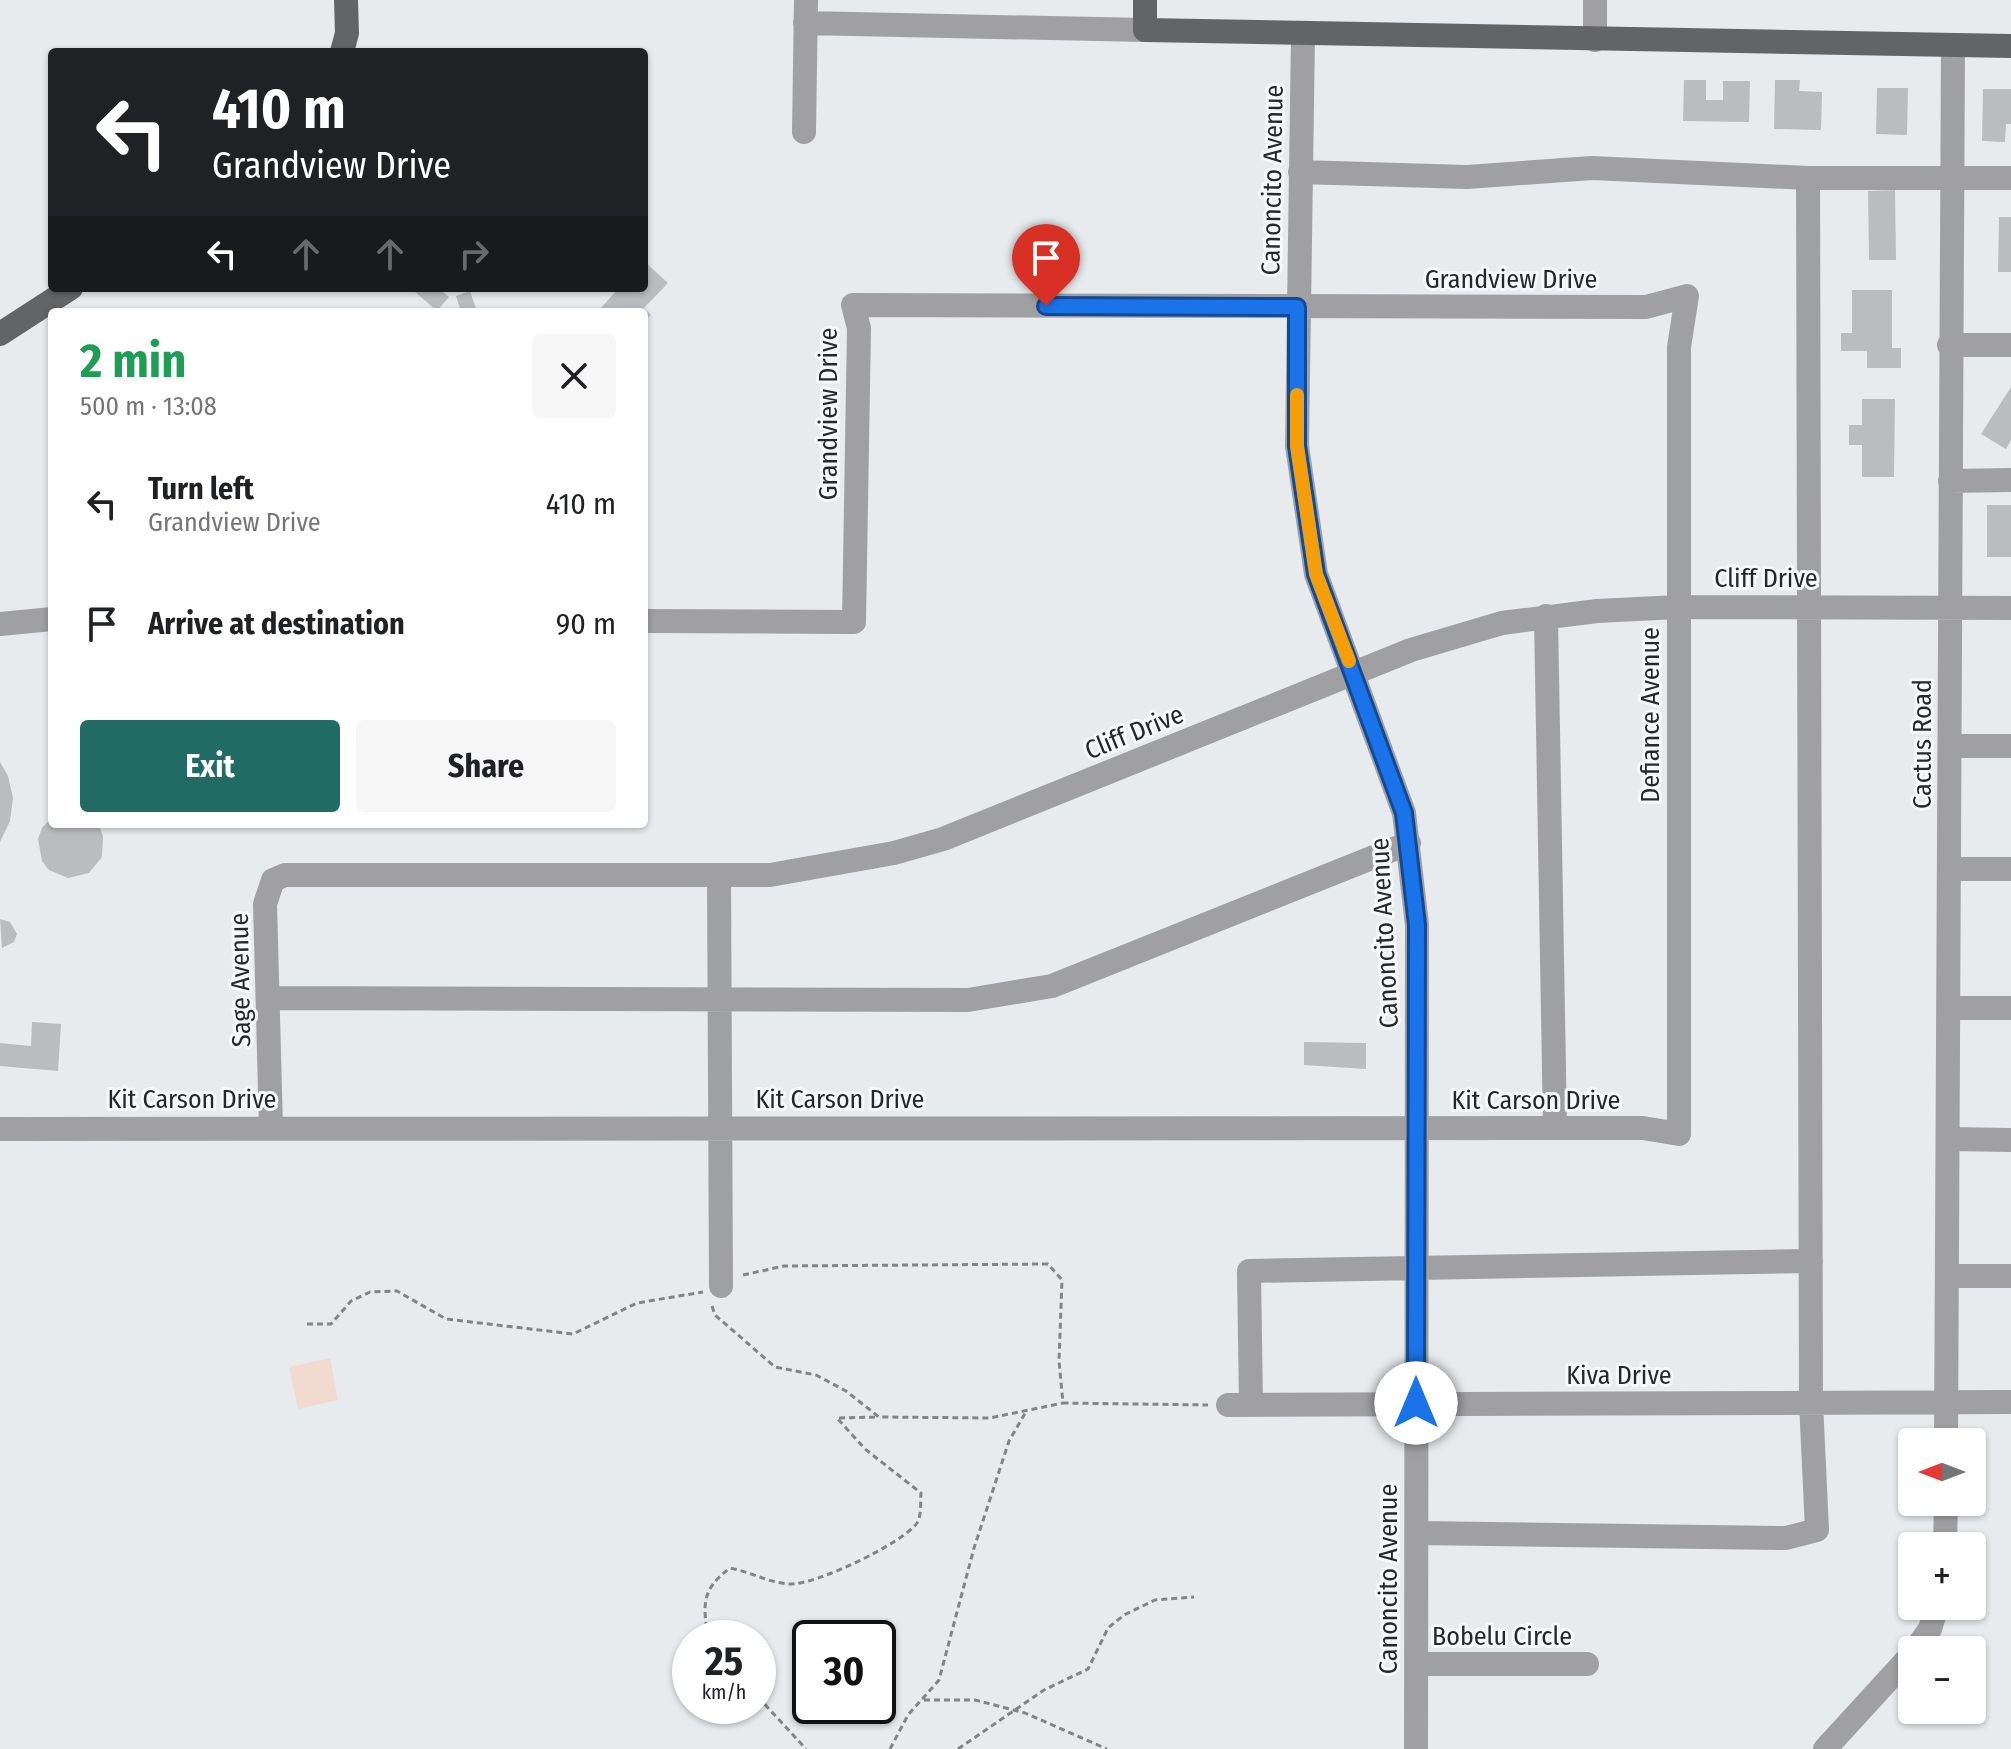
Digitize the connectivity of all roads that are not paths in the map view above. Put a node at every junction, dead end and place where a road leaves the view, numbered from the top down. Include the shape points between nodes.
1 (346, 0) edge
2 (1145, 0) edge
3 (1595, 0) edge
4 (805, 11) edge
5 (1145, 30) junction
6 (1303, 35) junction
7 (1595, 40) junction
8 (1953, 45) junction
9 (2011, 46) edge
10 (343, 48) edge
11 (804, 132) dead end
12 (1300, 172) junction
13 (1951, 177) junction
14 (1808, 178) junction
15 (2011, 178) edge
16 (65, 292) edge
17 (1687, 296) joint
18 (1297, 307) junction
19 (0, 334) edge
20 (1949, 345) junction
21 (2011, 345) edge
22 (2011, 480) edge
23 (1950, 481) junction
24 (1809, 605) junction
25 (1678, 607) junction
26 (1950, 608) junction
27 (2011, 608) edge
28 (1546, 616) junction
29 (48, 619) edge
30 (648, 621) edge
31 (0, 624) edge
32 (1354, 674) junction
33 (1950, 746) junction
34 (2011, 746) edge
35 (1409, 843) junction
36 (1949, 869) junction
37 (2011, 869) edge
38 (719, 875) junction
39 (273, 880) joint
40 (720, 997) junction
41 (268, 998) junction
42 (1949, 1008) junction
43 (2011, 1008) edge
44 (271, 1127) junction
45 (721, 1127) junction
46 (1419, 1128) junction
47 (1555, 1128) junction
48 (0, 1129) edge
49 (1679, 1134) joint
50 (1948, 1139) junction
51 (2011, 1140) edge
52 (1811, 1261) junction
53 (1415, 1267) junction
54 (1949, 1276) junction
55 (2011, 1276) edge
56 (714, 1288) road end
57 (1811, 1402) junction
58 (1947, 1402) junction
59 (2011, 1402) edge
60 (1416, 1403) junction
61 (1946, 1428) edge
62 (1417, 1533) junction
63 (1417, 1664) junction
64 (1587, 1664) dead end
65 (1898, 1669) edge
66 (1416, 1749) edge
67 (1825, 1749) edge

1 - 10 main road
2 - 5 main road
3 - 7 street
4 - 5 street
4 - 11 street
5 - 6 main road
6 - 7 main road
6 - 12 street, Canoncito Avenue
7 - 8 main road
8 - 9 main road
8 - 13 street, Cactus Road
12 - 14 street via 1467,177 1592,168
12 - 18 street, Canoncito Avenue
13 - 14 street
13 - 15 street
13 - 20 street, Cactus Road
14 - 24 street
16 - 19 main road
17 - 18 street, Grandview Drive via 1646,307
17 - 25 street, Defiance Avenue via 1679,347
18 - 30 street, Grandview Drive via 853,305 859,328 854,622
18 - 32 street, Canoncito Avenue via 1297,446 1314,560
20 - 21 street
20 - 23 street, Cactus Road
22 - 23 street
23 - 26 street, Cactus Road
24 - 25 street, Cliff Drive
24 - 26 street, Cliff Drive
24 - 52 street
25 - 28 street, Cliff Drive
25 - 49 street, Defiance Avenue
26 - 27 street, Cliff Drive
26 - 33 street, Cactus Road
28 - 32 street, Cliff Drive via 1455,635
28 - 47 street
29 - 31 street
32 - 35 street, Canoncito Avenue via 1404,813
32 - 38 street, Cliff Drive via 943,839 828,866 770,875
33 - 34 street
33 - 36 street, Cactus Road
35 - 40 street via 1052,986 968,1000
35 - 46 street, Canoncito Avenue via 1417,925
36 - 37 street
36 - 42 street, Cactus Road
38 - 39 street, Cliff Drive via 304,873
38 - 40 street
39 - 41 street, Sage Avenue via 265,904
40 - 41 street
40 - 45 street
41 - 44 street, Sage Avenue
42 - 43 street
42 - 50 street, Cactus Road
44 - 45 street, Kit Carson Drive
44 - 48 street, Kit Carson Drive
45 - 46 street, Kit Carson Drive
45 - 56 street
46 - 47 street, Kit Carson Drive
46 - 53 street, Canoncito Avenue
47 - 49 street, Kit Carson Drive via 1643,1128
50 - 51 street
50 - 54 street, Cactus Road
52 - 53 street
52 - 57 street
53 - 60 street, Canoncito Avenue
53 - 60 street, Kiva Drive via 1249,1271 1239,1405
54 - 55 street
54 - 58 street, Cactus Road
57 - 58 street, Kiva Drive
57 - 60 street, Kiva Drive
57 - 62 street via 1817,1530 1786,1538
58 - 59 street, Kiva Drive
58 - 61 street, Cactus Road
60 - 62 street, Canoncito Avenue
62 - 63 street, Canoncito Avenue
63 - 64 street, Bobelu Circle
63 - 66 street, Canoncito Avenue
65 - 67 street

